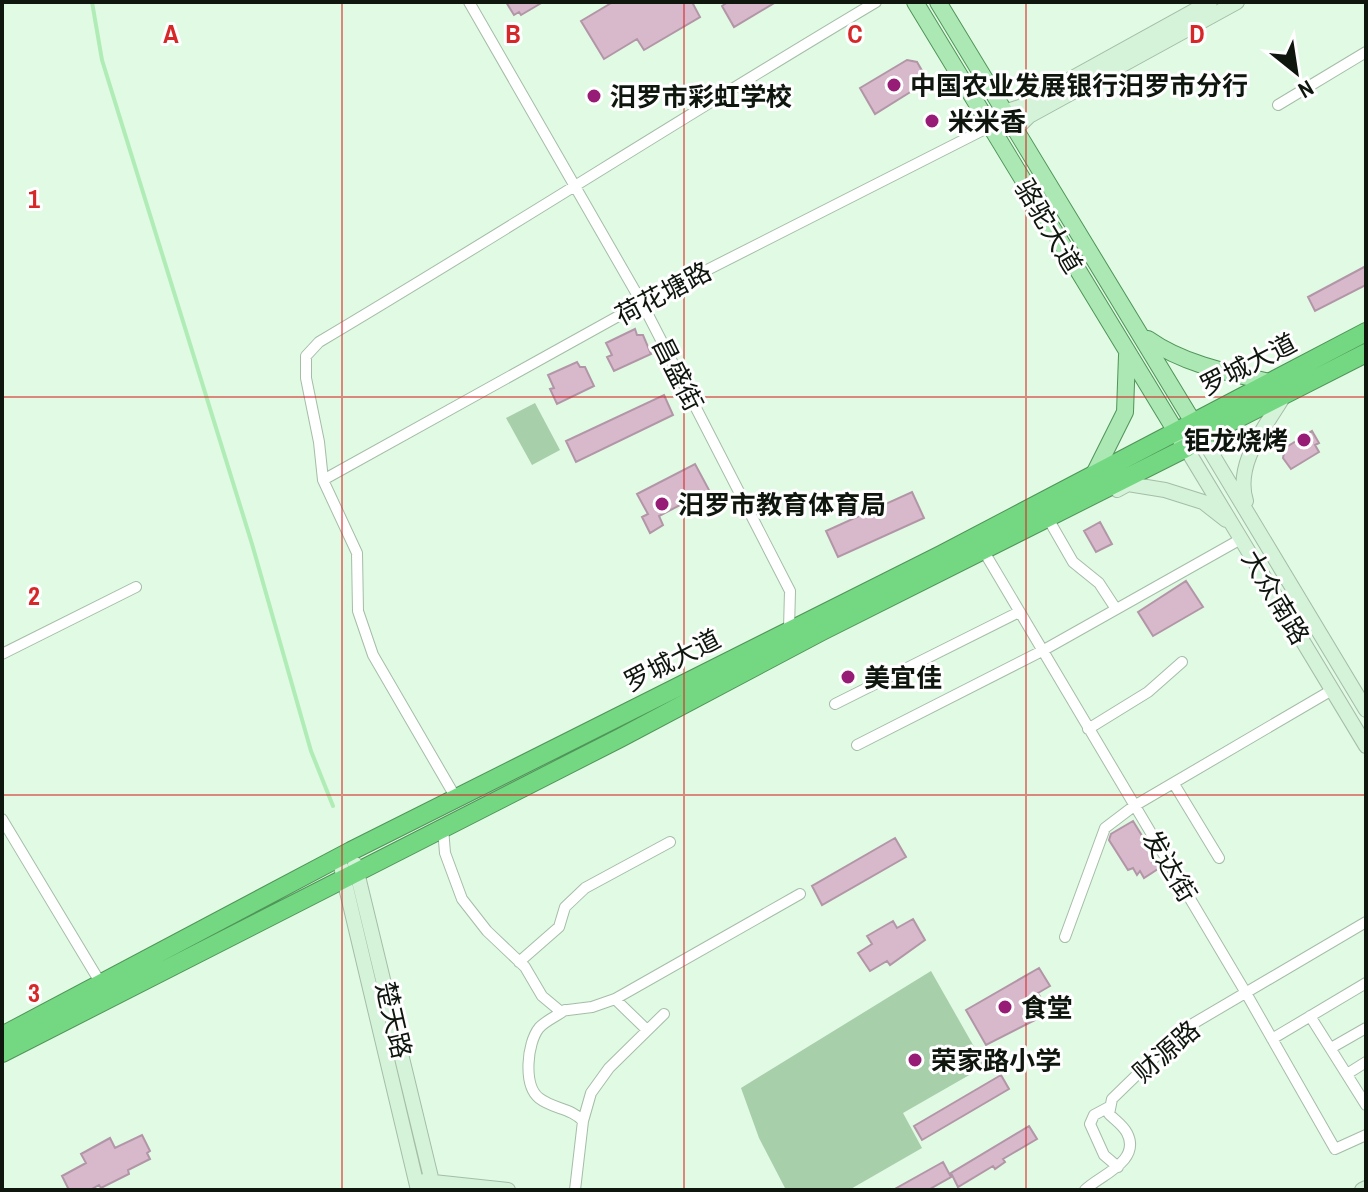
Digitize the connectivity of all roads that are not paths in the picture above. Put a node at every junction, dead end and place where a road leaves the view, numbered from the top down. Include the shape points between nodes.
1 (469, 2) edge
2 (876, 2) edge
3 (915, 2) edge
4 (938, 2) edge
5 (1210, 2) edge
6 (1237, 2) edge
7 (1366, 52) edge
8 (1278, 105) dead end
9 (1004, 112) junction
10 (989, 127) junction
11 (1016, 129) junction
12 (577, 187) junction
13 (642, 303) junction
14 (1366, 332) edge
15 (1143, 336) junction
16 (1366, 353) edge
17 (1127, 354) junction
18 (1278, 388) junction
19 (1176, 432) junction
20 (1194, 436) junction
21 (1094, 474) junction
22 (323, 480) junction
23 (1251, 517) junction
24 (1050, 522) junction
25 (1233, 525) junction
26 (1241, 539) junction
27 (986, 555) junction
28 (962, 560) junction
29 (136, 587) dead end
30 (1116, 609) junction
31 (1019, 612) junction
32 (789, 629) junction
33 (1042, 651) junction
34 (2, 654) edge
35 (1182, 662) dead end
36 (1332, 690) junction
37 (835, 704) dead end
38 (1366, 710) edge
39 (1088, 729) junction
40 (857, 745) dead end
41 (1366, 746) edge
42 (1174, 784) junction
43 (456, 798) junction
44 (1134, 806) junction
45 (2, 819) edge
46 (443, 828) junction
47 (670, 842) dead end
48 (345, 854) junction
49 (1219, 858) dead end
50 (350, 874) junction
51 (800, 894) dead end
52 (1366, 922) edge
53 (1065, 937) dead end
54 (519, 962) junction
55 (1366, 983) edge
56 (106, 992) junction
57 (1246, 993) junction
58 (615, 999) junction
59 (565, 1010) junction
60 (664, 1014) dead end
61 (1310, 1016) junction
62 (1366, 1028) edge
63 (647, 1030) junction
64 (2, 1036) edge
65 (1272, 1039) junction
66 (1331, 1048) junction
67 (2, 1053) edge
68 (1366, 1062) edge
69 (1347, 1074) junction
70 (1366, 1105) edge
71 (1109, 1107) junction
72 (583, 1121) junction
73 (1366, 1135) edge
74 (1118, 1167) junction
75 (417, 1185) edge
76 (433, 1186) edge
77 (1085, 1189) edge
78 (505, 1190) edge
79 (575, 1190) edge

1 - 12 street, 昌盛街
2 - 12 street
3 - 10 main road, 骆驼大道
4 - 9 main road, 骆驼大道
5 - 9 main road
6 - 11 main road via 1029,116
7 - 8 street
9 - 10 street, 荷花塘路
9 - 11 main road, 骆驼大道
10 - 11 main road
10 - 13 street, 荷花塘路
10 - 17 main road, 骆驼大道
11 - 15 main road, 骆驼大道
12 - 13 street, 昌盛街
12 - 22 street via 319,342 306,356
13 - 22 street, 荷花塘路
13 - 32 street, 昌盛街 via 790,591
14 - 18 highway, 罗城大道
15 - 18 main road via 1167,353
15 - 20 main road, 骆驼大道
16 - 18 highway, 罗城大道
17 - 19 main road, 骆驼大道
17 - 21 main road via 1125,412
18 - 20 highway, 罗城大道
18 - 23 main road via 1248,457 1242,487
19 - 20 highway, 罗城大道
19 - 21 highway, 罗城大道
20 - 23 main road, 大众南路
20 - 25 main road, 大众南路
20 - 28 highway, 罗城大道
21 - 32 highway, 罗城大道
22 - 43 street via 357,553 358,611 373,655
23 - 38 main road, 大众南路
24 - 25 main road via 1128,484 1203,502
24 - 27 main road
24 - 30 street via 1073,562 1099,583
25 - 26 main road, 大众南路
26 - 30 street
26 - 36 main road, 大众南路
27 - 28 main road
27 - 31 street, 发达街
28 - 46 highway, 罗城大道
29 - 34 street
30 - 33 street
31 - 33 street, 发达街
31 - 37 street
32 - 43 highway, 罗城大道
33 - 39 street, 发达街
33 - 40 street
35 - 39 street via 1148,692
36 - 41 main road, 大众南路
36 - 42 street
39 - 44 street, 发达街
42 - 44 street
42 - 49 street
43 - 48 highway, 罗城大道
44 - 53 street via 1105,828
44 - 57 street, 发达街
45 - 56 street
46 - 50 highway, 罗城大道
46 - 54 street via 445,853 462,899
47 - 54 street via 585,888 565,907 559,927
48 - 50 main road, 楚天路
48 - 56 highway, 罗城大道
50 - 56 highway, 罗城大道
50 - 75 main road, 楚天路
50 - 76 main road, 楚天路
51 - 58 street
52 - 57 street, 财源路
54 - 59 street via 542,996
55 - 61 street
56 - 64 highway, 罗城大道
56 - 67 highway, 罗城大道
57 - 65 street, 发达街
57 - 71 street, 财源路 via 1184,1029
58 - 59 street
58 - 63 street
59 - 72 street via 540,1027 533,1040 528,1079 539,1098
60 - 63 street
61 - 65 street
61 - 66 street
62 - 66 street
63 - 72 street via 591,1093
65 - 73 street, 发达街 via 1335,1149
66 - 69 street
68 - 69 street
69 - 70 street
71 - 74 street via 1130,1146
71 - 74 street, 财源路 via 1094,1115 1090,1124 1104,1155
72 - 79 street
74 - 77 street
75 - 76 main road
76 - 78 main road

